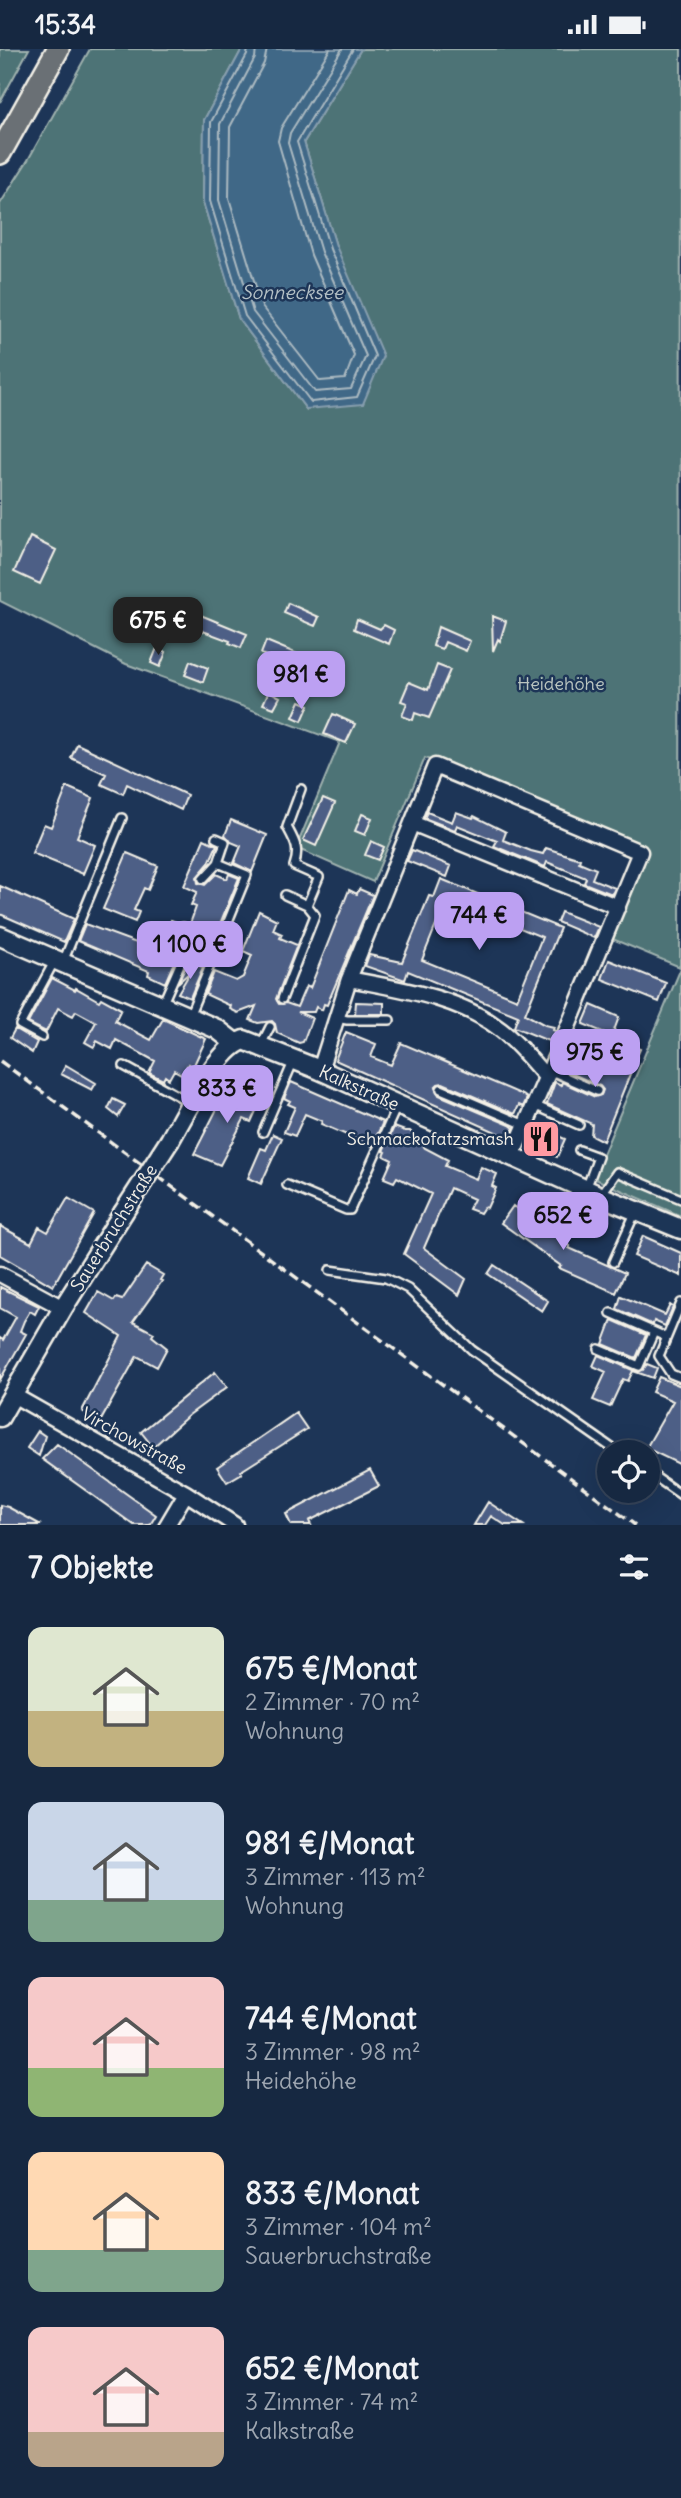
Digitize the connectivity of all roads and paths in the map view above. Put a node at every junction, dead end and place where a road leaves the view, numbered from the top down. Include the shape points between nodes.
1 (58, 49) edge
2 (0, 153) edge
3 (301, 789) dead end
4 (122, 818) dead end
5 (412, 823) junction
6 (216, 838) dead end
7 (218, 863) junction
8 (203, 879) dead end
9 (285, 895) dead end
10 (307, 905) junction
11 (618, 907) junction
12 (183, 927) dead end
13 (0, 936) edge
14 (188, 946) junction
15 (214, 956) junction
16 (59, 961) junction
17 (349, 979) junction
18 (282, 999) dead end
19 (162, 1005) junction
20 (188, 1016) junction
21 (337, 1018) junction
22 (390, 1020) dead end
23 (270, 1027) dead end
24 (42, 1037) dead end
25 (235, 1043) junction
26 (261, 1046) junction
27 (295, 1060) junction
28 (124, 1066) dead end
29 (320, 1070) junction
30 (547, 1073) junction
31 (440, 1089) dead end
32 (597, 1091) dead end
33 (192, 1103) junction
34 (397, 1105) junction
35 (534, 1105) junction
36 (525, 1125) junction
37 (579, 1125) dead end
38 (263, 1132) dead end
39 (579, 1150) dead end
40 (512, 1156) junction
41 (287, 1185) dead end
42 (593, 1193) junction
43 (681, 1199) edge
44 (636, 1211) junction
45 (680, 1225) edge
46 (613, 1262) dead end
47 (330, 1271) dead end
48 (0, 1274) edge
49 (681, 1303) edge
50 (63, 1308) junction
51 (611, 1313) dead end
52 (654, 1332) junction
53 (666, 1338) junction
54 (599, 1349) dead end
55 (681, 1378) edge
56 (13, 1395) junction
57 (0, 1417) edge
58 (601, 1440) edge
59 (660, 1480) edge
60 (186, 1493) junction
61 (681, 1495) edge
62 (167, 1525) edge
63 (235, 1525) edge

1 - 2 main road
3 - 10 lane via 287,827 298,854 294,866 319,877
4 - 16 lane
5 - 11 street
5 - 11 street via 435,766 640,852
5 - 17 street
6 - 7 lane via 225,842
7 - 8 lane
7 - 15 lane via 247,875
9 - 10 lane
10 - 18 lane via 315,915
11 - 30 street
12 - 14 lane via 177,941
13 - 16 street, Kalkstraße
14 - 15 lane
14 - 19 lane
15 - 20 lane
16 - 19 street, Kalkstraße
16 - 24 lane via 20,1025
17 - 21 street
17 - 30 street via 412,991 467,1009 500,1029
19 - 20 street, Kalkstraße
20 - 25 street, Kalkstraße
21 - 22 lane
21 - 29 street
23 - 26 lane
25 - 26 street, Kalkstraße via 244,1040
25 - 33 street, Sauerbruchstraße
26 - 27 street, Kalkstraße
27 - 29 street, Kalkstraße
27 - 38 lane
28 - 33 lane
29 - 34 street, Kalkstraße
30 - 32 lane
30 - 35 street
31 - 36 lane
33 - 50 street, Sauerbruchstraße, bridge
34 - 40 street, Kalkstraße
34 - 41 lane via 350,1210
35 - 36 street
35 - 37 lane
36 - 40 street
39 - 42 lane via 598,1157
40 - 42 street, Kalkstraße
42 - 43 lane via 617,1172
42 - 44 street, Kalkstraße
44 - 45 street, Kalkstraße
44 - 46 lane
47 - 58 lane via 386,1278 408,1289 472,1350
48 - 50 street
49 - 53 lane
50 - 56 street, Sauerbruchstraße
51 - 52 lane
52 - 53 lane
52 - 54 lane via 639,1366
53 - 55 lane via 659,1356 671,1374
56 - 57 street, Sauerbruchstraße
56 - 60 street, Virchowstraße
59 - 61 lane
60 - 62 street
60 - 63 street, Virchowstraße

